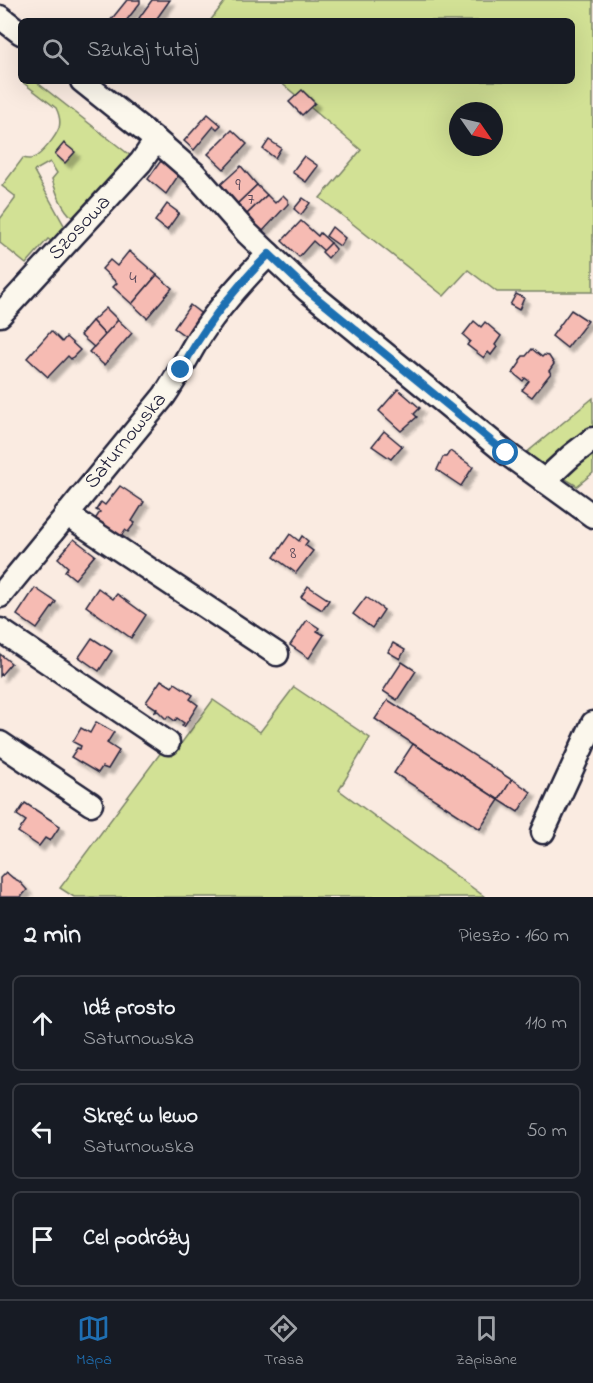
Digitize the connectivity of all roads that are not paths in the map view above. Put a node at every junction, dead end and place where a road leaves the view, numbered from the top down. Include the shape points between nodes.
1 (86, 84) edge
2 (156, 140) junction
3 (269, 254) junction
4 (0, 315) edge
5 (593, 439) edge
6 (544, 481) junction
7 (66, 514) junction
8 (593, 516) edge
9 (0, 596) edge
10 (0, 630) edge
11 (277, 654) dead end
12 (593, 723) edge
13 (0, 743) edge
14 (168, 744) dead end
15 (91, 804) dead end
16 (543, 832) dead end

1 - 2 street
2 - 3 street via 194,172
2 - 4 street, Szosowa via 141,162
3 - 6 street via 382,353
3 - 7 street, Saturnowska via 237,287 196,342 164,396
5 - 6 street
6 - 8 street
7 - 9 street, Saturnowska
7 - 11 street
10 - 14 street
12 - 16 street
13 - 15 street

